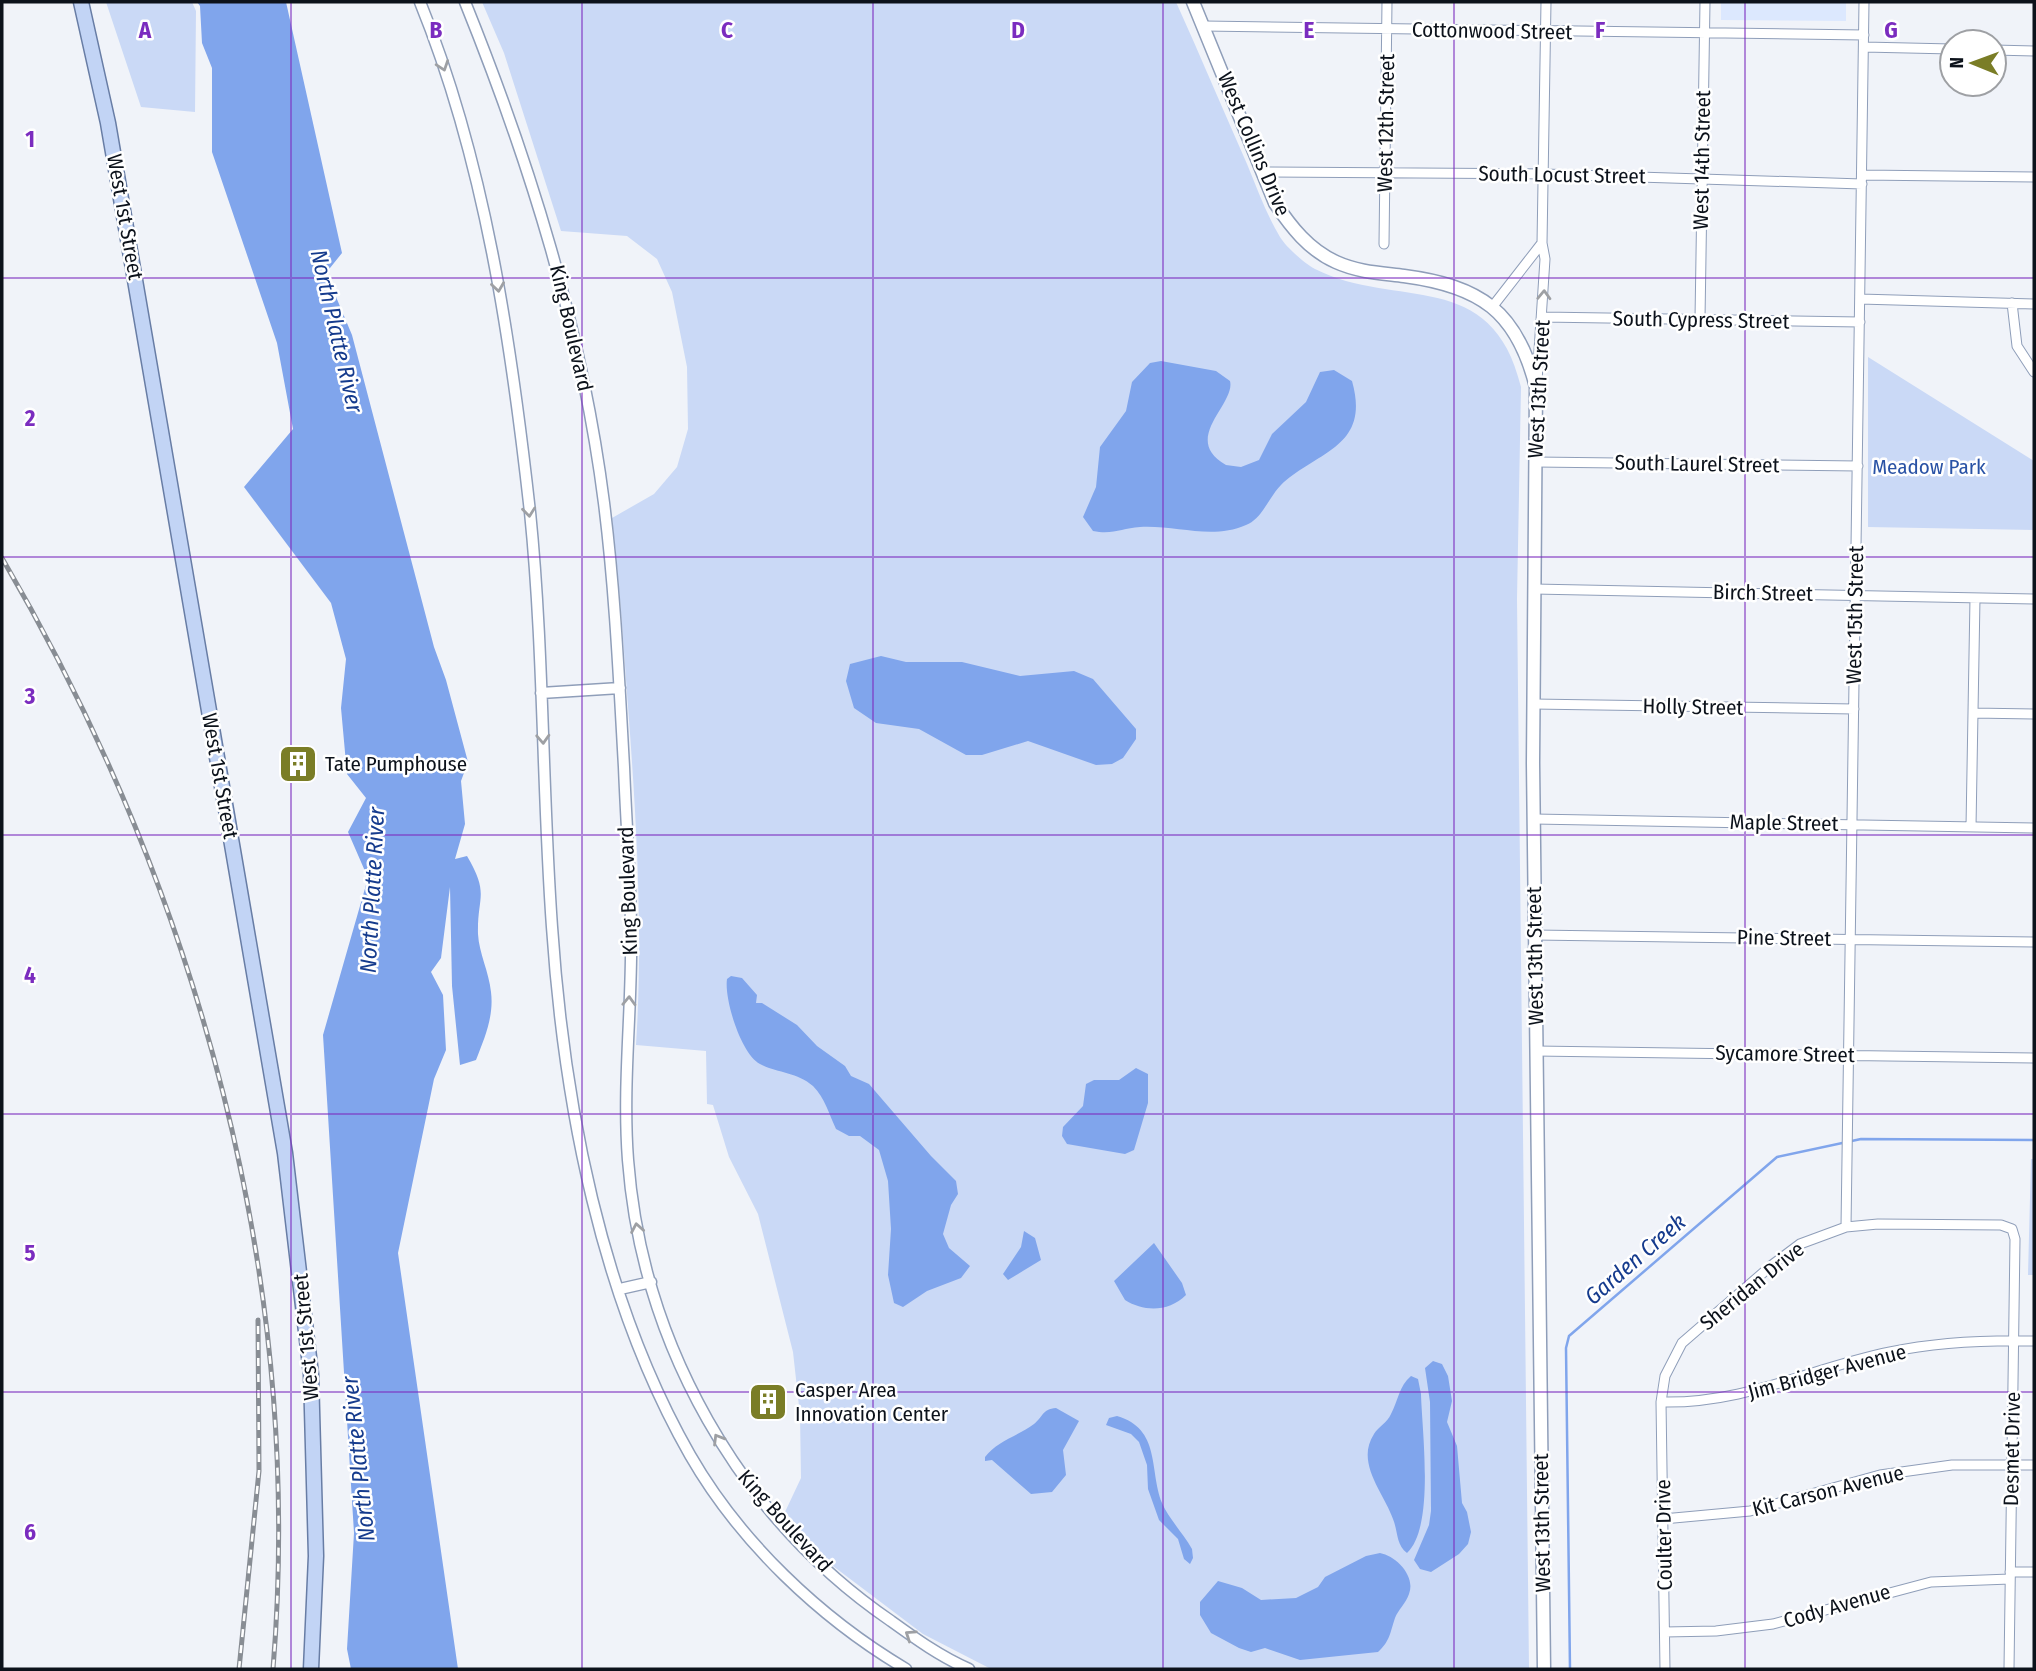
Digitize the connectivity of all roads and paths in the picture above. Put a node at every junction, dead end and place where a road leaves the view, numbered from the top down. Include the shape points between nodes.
1 (81, 2) edge
2 (420, 2) edge
3 (465, 2) edge
4 (1193, 2) edge
5 (1387, 2) edge
6 (1546, 2) edge
7 (1705, 2) edge
8 (1864, 2) edge
9 (1204, 26) junction
10 (1387, 29) junction
11 (1546, 32) junction
12 (1705, 34) junction
13 (1864, 35) junction
14 (1864, 47) junction
15 (1938, 49) edge
16 (2008, 50) edge
17 (2034, 51) edge
18 (1262, 172) junction
19 (1385, 172) junction
20 (1544, 174) junction
21 (2034, 177) edge
22 (1702, 178) junction
23 (1862, 179) junction
24 (1542, 243) junction
25 (1384, 244) dead end
26 (1860, 299) junction
27 (2012, 303) junction
28 (2034, 304) edge
29 (1493, 306) junction
30 (1543, 317) junction
31 (1700, 319) junction
32 (1860, 323) junction
33 (2034, 372) edge
34 (1536, 387) junction
35 (1536, 462) junction
36 (1858, 466) junction
37 (1534, 589) junction
38 (1856, 595) junction
39 (1975, 598) junction
40 (2034, 599) edge
41 (620, 688) junction
42 (541, 692) junction
43 (1533, 704) junction
44 (1854, 709) junction
45 (1973, 713) junction
46 (2034, 714) edge
47 (1534, 819) junction
48 (1852, 824) junction
49 (1970, 827) junction
50 (2034, 828) edge
51 (1535, 935) junction
52 (1850, 939) junction
53 (2034, 942) edge
54 (1536, 1051) junction
55 (1848, 1055) junction
56 (2034, 1058) edge
57 (1846, 1227) junction
58 (2012, 1229) joint
59 (651, 1282) junction
60 (620, 1289) junction
61 (2013, 1341) junction
62 (2034, 1341) edge
63 (1661, 1402) junction
64 (2012, 1465) junction
65 (2034, 1465) edge
66 (1663, 1519) junction
67 (2034, 1572) edge
68 (2010, 1575) junction
69 (1665, 1632) junction
70 (311, 1669) edge
71 (906, 1669) edge
72 (969, 1669) edge
73 (1544, 1669) edge
74 (1665, 1669) edge
75 (2009, 1669) edge

1 - 70 main road, West 1st Street via 108,123 285,1153 312,1374 316,1556
2 -> 42 street, King Boulevard via 455,100 495,264 530,514
3 - 41 street, King Boulevard via 503,95 552,250 588,400 604,505
4 - 9 main road, West Collins Drive
5 - 10 street, West 12th Street
6 - 11 street, West 13th Street
7 - 12 street, West 14th Street
8 - 13 street, West 15th Street
9 - 10 street, Cottonwood Street
9 - 18 main road, West Collins Drive
10 - 11 street, Cottonwood Street
10 - 19 street, West 12th Street
11 - 12 street, Cottonwood Street
11 - 20 street, West 13th Street
12 - 13 street, Cottonwood Street
12 - 22 street, West 14th Street
13 - 14 street, West 15th Street
14 - 15 street
14 - 23 street, West 15th Street
16 - 17 street
18 - 19 street, South Locust Street
18 - 29 main road, West Collins Drive via 1290,225 1335,262 1443,282
19 - 20 street, South Locust Street
19 - 25 street, West 12th Street
20 - 22 street, South Locust Street
20 - 24 street, West 13th Street
21 - 23 street, South Locust Street
22 - 23 street, South Locust Street
22 - 31 street, West 14th Street
23 - 26 street, West 15th Street
24 - 29 street
30 -> 24 street, West 13th Street
26 - 27 street
26 - 32 street, West 15th Street
27 - 28 street
27 - 33 street via 2017,346
29 - 34 main road, West Collins Drive via 1519,339
30 - 31 street, South Cypress Street
30 - 34 street, West 13th Street
31 - 32 street, South Cypress Street
32 - 36 street, West 15th Street
34 - 35 main road, West 13th Street
35 - 36 street, South Laurel Street
35 - 37 main road, West 13th Street
36 - 38 street, West 15th Street
37 - 38 street, Birch Street
37 - 43 main road, West 13th Street
38 - 39 street, Birch Street
38 - 44 street, West 15th Street
39 - 40 street, Birch Street
39 - 45 street
41 - 42 street
59 -> 41 street, King Boulevard via 640,1243 628,1158 632,925
42 -> 60 street, King Boulevard via 561,1029 577,1129
43 - 44 street, Holly Street
43 - 47 main road, West 13th Street
44 - 48 street, West 15th Street
45 - 46 street
45 - 49 street
47 - 48 street, Maple Street
47 - 51 main road, West 13th Street
48 - 49 street, Maple Street
48 - 52 street, West 15th Street
49 - 50 street, Maple Street
51 - 52 street, Pine Street
51 - 54 main road, West 13th Street
52 - 53 street, Pine Street
52 - 55 street, West 15th Street
54 - 55 street, Sycamore Street
54 - 73 main road, West 13th Street
55 - 56 street, Sycamore Street
55 - 57 street, West 15th Street
57 - 58 street, Sheridan Drive via 1974,1225
57 - 63 street, Sheridan Drive via 1789,1251 1682,1343 1665,1376
58 - 61 street, Desmet Drive
59 - 60 street
72 -> 59 street, King Boulevard via 870,1607 828,1572 758,1497 698,1404 660,1316
60 - 71 street, King Boulevard via 636,1344 660,1398 722,1503 789,1579 867,1644
61 - 62 street, Jim Bridger Avenue
61 - 63 street, Jim Bridger Avenue via 1890,1352 1746,1394
61 - 64 street, Desmet Drive
63 - 66 street, Coulter Drive
64 - 65 street, Kit Carson Avenue
64 - 66 street, Kit Carson Avenue via 1952,1465 1880,1475 1750,1511
64 - 68 street, Desmet Drive
66 - 69 street, Coulter Drive
67 - 68 street, Cody Avenue
68 - 69 street, Cody Avenue via 1931,1582 1773,1624
68 - 75 street, Desmet Drive
69 - 74 street, Coulter Drive

